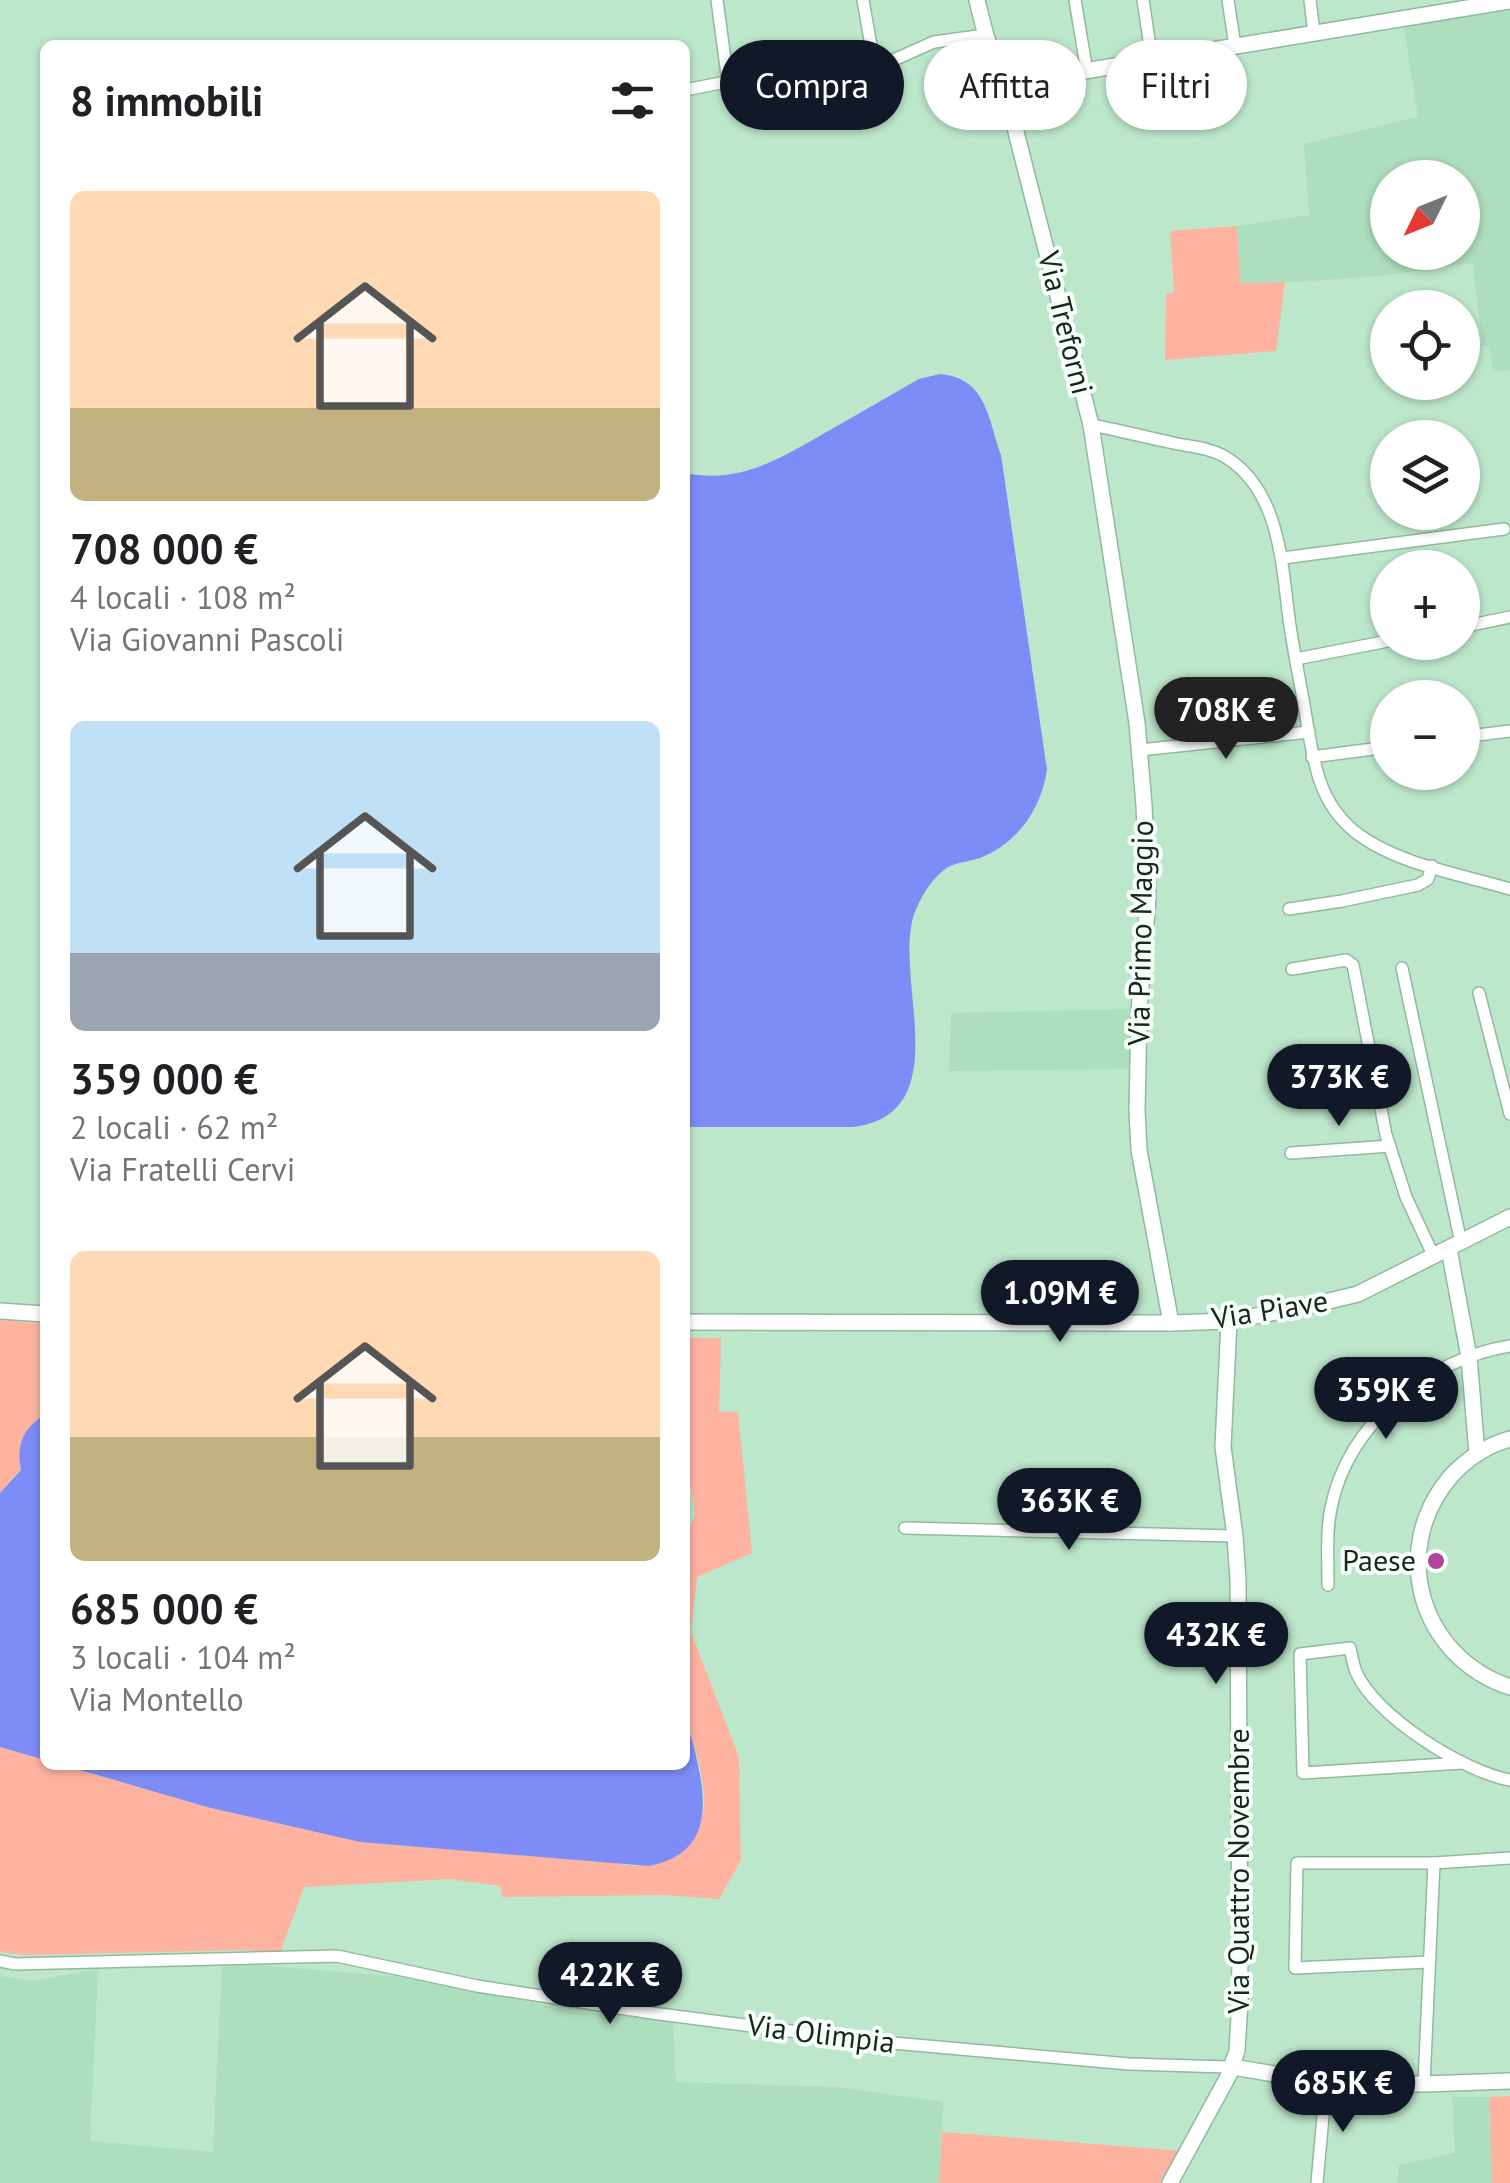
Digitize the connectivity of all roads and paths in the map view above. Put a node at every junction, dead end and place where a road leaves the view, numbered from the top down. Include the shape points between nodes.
1 (717, 0) edge
2 (863, 0) edge
3 (977, 0) edge
4 (1076, 0) edge
5 (1142, 0) edge
6 (1228, 0) edge
7 (1310, 0) edge
8 (1510, 1) edge
9 (1314, 33) junction
10 (985, 35) junction
11 (726, 40) edge
12 (870, 40) edge
13 (987, 40) edge
14 (1149, 40) edge
15 (1234, 40) edge
16 (1247, 44) edge
17 (904, 55) edge
18 (1106, 68) edge
19 (1087, 72) joint
20 (720, 83) edge
21 (690, 89) edge
22 (1016, 130) edge
23 (1091, 424) junction
24 (1504, 529) dead end
25 (1283, 558) junction
26 (1510, 618) edge
27 (1480, 624) edge
28 (1370, 645) edge
29 (1296, 659) junction
30 (1510, 731) edge
31 (1308, 732) junction
32 (1480, 735) edge
33 (1370, 749) edge
34 (1140, 750) junction
35 (1312, 757) junction
36 (1432, 866) junction
37 (1510, 889) edge
38 (1289, 909) dead end
39 (1402, 968) dead end
40 (1292, 969) dead end
41 (1479, 993) dead end
42 (1510, 1114) edge
43 (1390, 1146) junction
44 (1291, 1153) dead end
45 (1510, 1217) edge
46 (1448, 1250) junction
47 (0, 1311) edge
48 (40, 1314) edge
49 (1229, 1320) junction
50 (690, 1322) edge
51 (1171, 1323) junction
52 (1510, 1346) edge
53 (1469, 1357) junction
54 (1510, 1439) edge
55 (1476, 1454) junction
56 (905, 1528) dead end
57 (1235, 1536) junction
58 (1328, 1585) dead end
59 (1510, 1687) edge
60 (1463, 1763) junction
61 (1510, 1780) edge
62 (1510, 1858) edge
63 (1434, 1863) junction
64 (0, 1961) edge
65 (1429, 1962) junction
66 (1232, 2068) junction
67 (1510, 2080) edge
68 (1326, 2083) junction
69 (1424, 2084) junction
70 (1170, 2183) edge
71 (1318, 2183) edge

1 - 11 street
2 - 12 street
3 - 10 street, Via Treforni
4 - 19 street
5 - 14 street
6 - 15 street
7 - 9 street
8 - 9 street
9 - 16 street
10 - 13 street, Via Treforni
10 - 17 street via 934,42
18 - 19 street
20 - 21 street
22 - 23 street, Via Treforni
23 - 25 street, Via Treforni via 1233,461 1259,494
23 - 34 street, Via Primo Maggio
24 - 25 street
25 - 29 street, Via Treforni
26 - 27 street
28 - 29 street
29 - 31 street, Via Treforni
30 - 32 street
31 - 34 street
31 - 35 street, Via Treforni
33 - 35 street
34 - 51 street, Via Primo Maggio via 1148,898 1139,1150
35 - 36 street, Via Treforni via 1327,802 1353,830
36 - 37 street, Via Treforni
36 - 38 street via 1418,885
39 - 46 street
40 - 43 street via 1346,960 1354,965
41 - 42 street
43 - 44 street
43 - 46 street via 1406,1198
45 - 46 street, Via Piave
46 - 49 street, Via Piave via 1358,1294
46 - 53 street
47 - 48 street
49 - 51 street, Via Piave
49 - 57 street, Via Quattro Novembre via 1223,1447
50 - 51 street, Via Piave
52 - 53 street
53 - 55 street
53 - 58 street via 1409,1388 1350,1456 1332,1504
54 - 55 street
55 - 59 street via 1431,1506 1418,1574 1442,1639 1476,1671
56 - 57 street
57 - 66 street, Via Quattro Novembre via 1240,2000
60 - 60 street via 1382,1706 1357,1674 1350,1648 1300,1654 1304,1773
60 - 61 street
62 - 63 street
63 - 65 street
63 - 65 street via 1296,1862 1294,1968
64 - 66 street, Via Olimpia via 337,1956 477,1986 859,2040
65 - 69 street
66 - 68 street, Via Olimpia
66 - 70 street, Via Quattro Novembre
67 - 69 street, Via Olimpia
68 - 69 street, Via Olimpia
68 - 71 street

